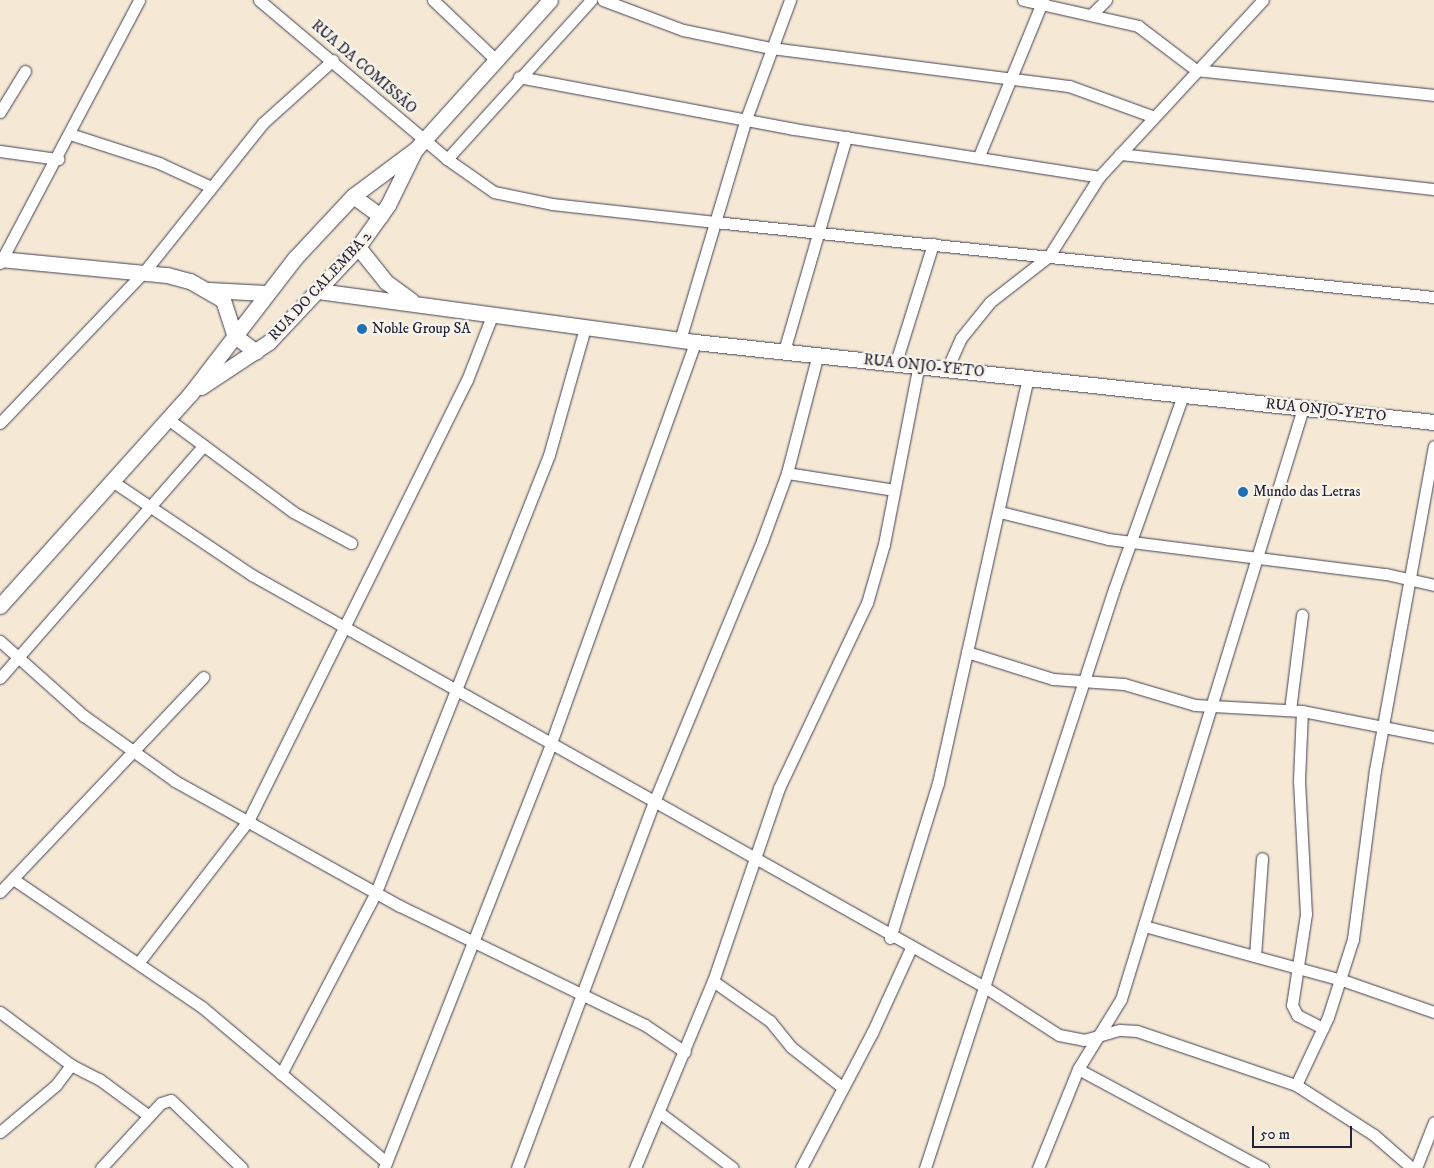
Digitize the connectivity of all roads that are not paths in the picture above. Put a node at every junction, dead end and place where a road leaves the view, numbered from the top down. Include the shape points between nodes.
1 (140, 0) edge
2 (259, 0) edge
3 (433, 0) edge
4 (591, 0) edge
5 (603, 0) edge
6 (790, 0) edge
7 (1023, 0) edge
8 (1106, 0) edge
9 (1262, 0) edge
10 (1042, 2) edge
11 (541, 4) edge
12 (1092, 14) junction
13 (771, 48) junction
14 (333, 60) junction
15 (496, 60) junction
16 (1196, 70) junction
17 (25, 71) dead end
18 (519, 77) junction
19 (1011, 79) junction
20 (1434, 95) edge
21 (0, 112) edge
22 (1154, 117) junction
23 (746, 119) junction
24 (70, 134) junction
25 (846, 137) junction
26 (420, 144) junction
27 (0, 151) edge
28 (1120, 154) junction
29 (979, 156) junction
30 (58, 159) junction
31 (447, 159) junction
32 (1099, 177) junction
33 (209, 186) junction
34 (1434, 189) edge
35 (353, 196) junction
36 (381, 216) junction
37 (715, 222) junction
38 (817, 232) junction
39 (933, 244) junction
40 (358, 247) junction
41 (1049, 256) junction
42 (1, 260) edge
43 (144, 272) junction
44 (208, 290) junction
45 (318, 290) junction
46 (266, 293) junction
47 (1434, 298) edge
48 (415, 302) junction
49 (492, 316) junction
50 (585, 328) junction
51 (236, 336) junction
52 (688, 341) junction
53 (784, 351) junction
54 (256, 352) junction
55 (818, 354) junction
56 (896, 362) junction
57 (919, 364) junction
58 (948, 367) junction
59 (1028, 377) junction
60 (191, 393) junction
61 (1183, 395) junction
62 (1303, 408) junction
63 (168, 419) junction
64 (1434, 422) edge
65 (0, 423) edge
66 (1434, 446) edge
67 (201, 448) junction
68 (787, 473) junction
69 (112, 481) junction
70 (894, 490) junction
71 (149, 507) junction
72 (1000, 512) junction
73 (1130, 540) junction
74 (351, 543) dead end
75 (1260, 558) junction
76 (1409, 579) junction
77 (1434, 585) edge
78 (0, 606) edge
79 (1302, 615) dead end
80 (345, 628) junction
81 (0, 641) edge
82 (967, 652) junction
83 (17, 657) junction
84 (203, 677) dead end
85 (0, 678) edge
86 (1087, 681) junction
87 (453, 689) junction
88 (1214, 706) junction
89 (1296, 710) junction
90 (1384, 728) junction
91 (1434, 737) edge
92 (551, 742) junction
93 (132, 753) junction
94 (654, 802) junction
95 (248, 821) junction
96 (1262, 858) dead end
97 (755, 861) junction
98 (13, 879) junction
99 (0, 892) edge
100 (376, 892) junction
101 (1144, 926) junction
102 (890, 938) junction
103 (473, 941) junction
104 (911, 948) junction
105 (1256, 956) junction
106 (140, 962) junction
107 (1297, 967) junction
108 (1342, 980) junction
109 (713, 981) junction
110 (983, 986) junction
111 (581, 994) junction
112 (0, 1012) edge
113 (1434, 1012) edge
114 (1323, 1028) junction
115 (1103, 1033) junction
116 (685, 1052) junction
117 (71, 1065) junction
118 (1078, 1069) junction
119 (281, 1074) junction
120 (1296, 1085) junction
121 (842, 1087) junction
122 (660, 1113) junction
123 (149, 1116) junction
124 (1434, 1122) edge
125 (0, 1132) edge
126 (385, 1165) edge
127 (100, 1168) edge
128 (242, 1168) edge
129 (516, 1168) edge
130 (635, 1168) edge
131 (733, 1168) edge
132 (801, 1168) edge
133 (924, 1168) edge
134 (1038, 1168) edge
135 (1263, 1168) edge
136 (1414, 1168) edge

1 - 24 street
2 - 14 street, RUA DA COMISSÃO
3 - 15 street
4 - 18 street
5 - 13 street via 683,30
6 - 13 street
7 - 10 street
8 - 12 street
9 - 16 street
10 - 12 street
10 - 19 street
11 - 15 main road, RUA DO CALEMBA 2
12 - 16 street via 1138,26
13 - 19 street
13 - 23 street
14 - 26 street, RUA DA COMISSÃO
14 - 33 street via 263,124
15 - 26 main road, RUA DO CALEMBA 2
16 - 20 street
16 - 22 street
17 - 21 street
18 - 23 street
18 - 31 street
19 - 22 street via 1069,86
19 - 29 street
22 - 28 street
23 - 25 street
23 - 37 street
24 - 30 street
24 - 33 street via 158,163
25 - 29 street
25 - 38 street
26 - 31 street, RUA DA COMISSÃO
26 - 35 main road, RUA DO CALEMBA 2
26 - 36 main road, RUA DO CALEMBA 2
27 - 30 street
28 - 32 street
28 - 34 street
29 - 32 street
30 - 42 street
31 - 37 street, RUA DA COMISSÃO via 494,192 552,204
32 - 41 street
33 - 43 street
35 - 36 main road
35 - 46 main road, RUA DO CALEMBA 2
36 - 40 main road, RUA DO CALEMBA 2
37 - 38 street, RUA DA COMISSÃO
37 - 52 street
38 - 39 street, RUA DA COMISSÃO
38 - 53 street
39 - 41 street, RUA DA COMISSÃO
39 - 56 street
40 - 45 main road, RUA DO CALEMBA 2
40 - 48 main road via 386,282
41 - 47 street, RUA DA COMISSÃO
41 - 58 street via 990,302 961,338
42 - 43 main road
43 - 44 main road via 167,274
43 - 65 street
44 - 46 main road
44 - 51 main road via 223,300
45 - 48 main road, RUA ONJO-YETO
45 - 54 main road, RUA DO CALEMBA 2
46 - 51 main road, RUA DO CALEMBA 2
48 - 49 main road, RUA ONJO-YETO
49 - 50 main road, RUA ONJO-YETO
49 - 80 street via 467,380
50 - 52 main road, RUA ONJO-YETO
50 - 87 street via 549,455
51 - 54 main road
51 - 60 main road, RUA DO CALEMBA 2
52 - 53 main road, RUA ONJO-YETO
52 - 92 street
53 - 55 main road, RUA ONJO-YETO
54 - 60 main road, RUA DO CALEMBA 2
55 - 56 main road, RUA ONJO-YETO
55 - 68 street
56 - 57 main road, RUA ONJO-YETO
57 - 58 main road, RUA ONJO-YETO
57 - 70 street
58 - 59 main road, RUA ONJO-YETO
59 - 61 main road, RUA ONJO-YETO
59 - 72 street
60 - 63 main road, RUA DO CALEMBA 2
61 - 62 main road, RUA ONJO-YETO
61 - 73 street
62 - 64 main road, RUA ONJO-YETO
62 - 75 street
63 - 67 street
63 - 69 main road, RUA DO CALEMBA 2
66 - 76 street
67 - 71 street
67 - 74 street via 293,512
68 - 70 street
68 - 94 street
69 - 71 street
69 - 78 main road, RUA DO CALEMBA 2
70 - 97 street via 867,602 779,788
71 - 80 street via 252,575
71 - 83 street
72 - 73 street
72 - 82 street
73 - 75 street
73 - 86 street
75 - 76 street
75 - 88 street
76 - 77 street
76 - 90 street
79 - 89 street
80 - 87 street
80 - 95 street
81 - 83 street
82 - 86 street via 1053,679
82 - 102 street via 924,836
83 - 85 street
83 - 93 street
84 - 93 street
86 - 88 street via 1124,684 1195,705
86 - 110 street
87 - 92 street
87 - 100 street
88 - 89 street
88 - 101 street
89 - 90 street
89 - 107 street via 1306,914
90 - 91 street
90 - 108 street via 1359,903
92 - 94 street
92 - 103 street
93 - 95 street
93 - 98 street
94 - 97 street
94 - 111 street
95 - 100 street
95 - 106 street
96 - 105 street
97 - 102 street
97 - 109 street
98 - 99 street
98 - 106 street
100 - 103 street
100 - 119 street
101 - 105 street
101 - 115 street via 1117,1010
102 - 104 street
103 - 111 street
103 - 126 street
104 - 110 street
104 - 121 street
105 - 107 street
106 - 119 street via 202,1007
107 - 108 street
107 - 114 street via 1292,1008
108 - 113 street
108 - 114 street
109 - 116 street
109 - 121 street via 770,1021 791,1047
110 - 115 street via 1071,1040
110 - 133 street
111 - 116 street via 645,1025
111 - 129 street
112 - 117 street
114 - 120 street
115 - 118 street
115 - 120 street via 1137,1031
116 - 122 street
117 - 123 street via 99,1079
117 - 125 street via 56,1085
118 - 134 street
118 - 135 street
119 - 126 street
120 - 136 street via 1374,1135
121 - 132 street
122 - 130 street
122 - 131 street
123 - 127 street
123 - 128 street via 166,1100 177,1103
124 - 136 street

